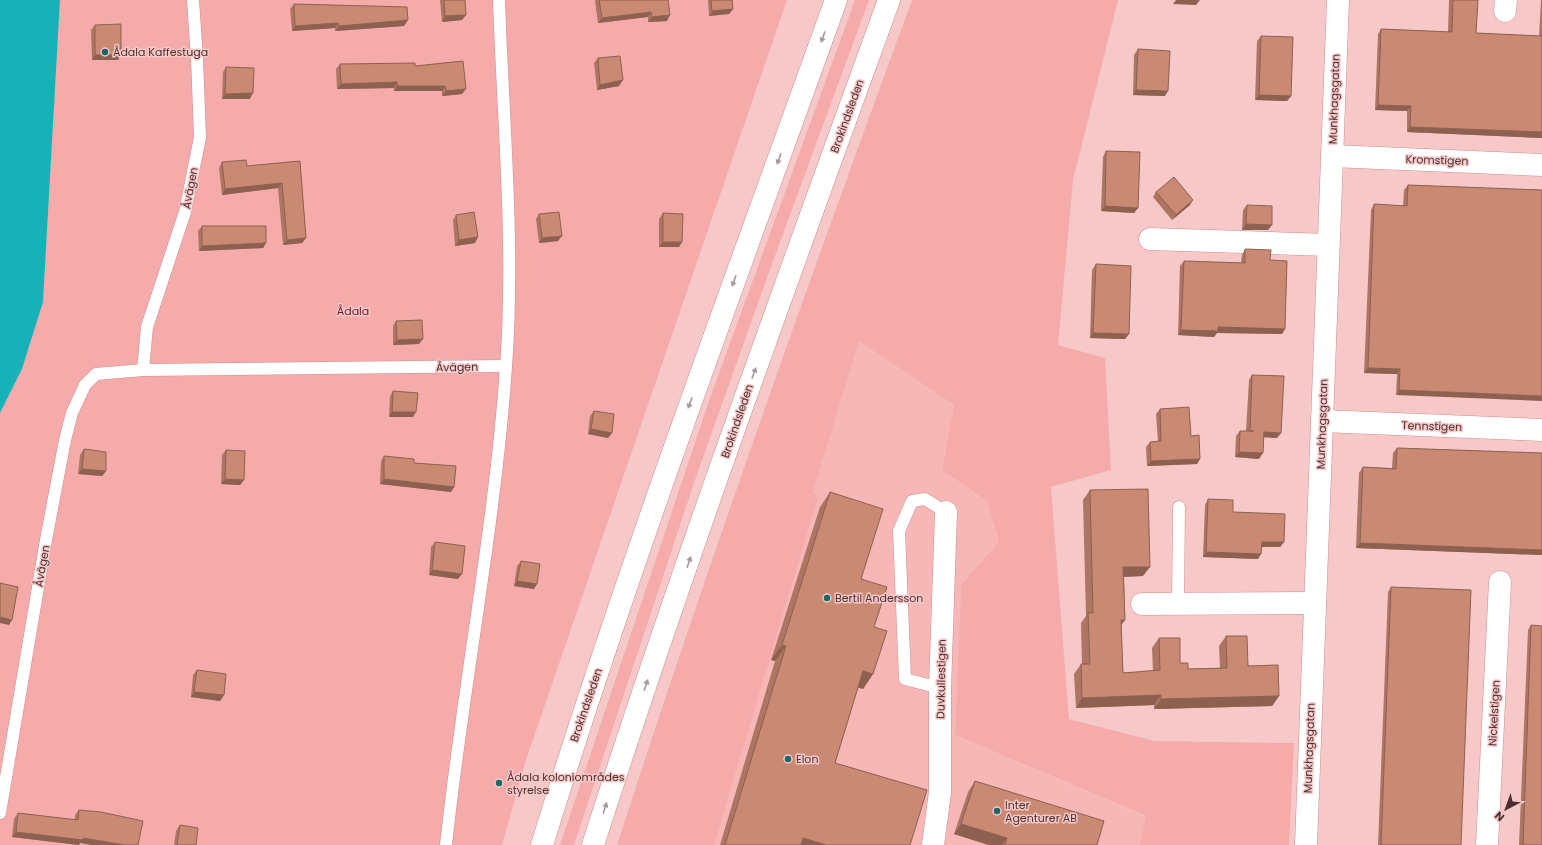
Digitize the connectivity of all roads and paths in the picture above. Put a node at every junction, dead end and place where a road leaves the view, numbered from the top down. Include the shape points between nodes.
1 (192, 0) edge
2 (499, 0) edge
3 (836, 0) edge
4 (889, 0) edge
5 (1338, 0) edge
6 (1332, 156) junction
7 (1542, 165) edge
8 (1150, 239) dead end
9 (1328, 245) junction
10 (506, 366) junction
11 (143, 370) junction
12 (1322, 422) junction
13 (1542, 430) edge
14 (1179, 507) dead end
15 (946, 512) joint
16 (1500, 582) dead end
17 (1315, 602) junction
18 (1178, 603) junction
19 (1142, 604) dead end
20 (940, 688) junction
21 (0, 813) edge
22 (446, 845) edge
23 (542, 845) edge
24 (593, 845) edge
25 (932, 845) edge
26 (1306, 845) edge
27 (1488, 845) edge

1 - 11 lane, Åvägen via 200,138 185,212 147,327
2 - 10 lane via 510,286
3 -> 23 street, Brokindsleden via 648,520
24 -> 4 street, Brokindsleden via 752,378
5 - 6 street, Munkhagsgatan
6 - 7 street, Kromstigen
6 - 9 street, Munkhagsgatan
8 - 9 street
9 - 12 street, Munkhagsgatan
10 - 11 lane, Åvägen
10 - 22 lane via 499,448 480,602 456,757
11 - 21 lane, Åvägen via 96,374 85,385 72,413 46,540
12 - 13 street, Tennstigen
12 - 17 street, Munkhagsgatan
14 - 18 lane
15 - 20 street, Duvkullestigen
15 - 20 lane via 925,499 912,501 899,531 906,679
16 - 27 street, Nickelstigen
17 - 18 street
17 - 26 street, Munkhagsgatan
18 - 19 street
20 - 25 street, Duvkullestigen via 940,792

